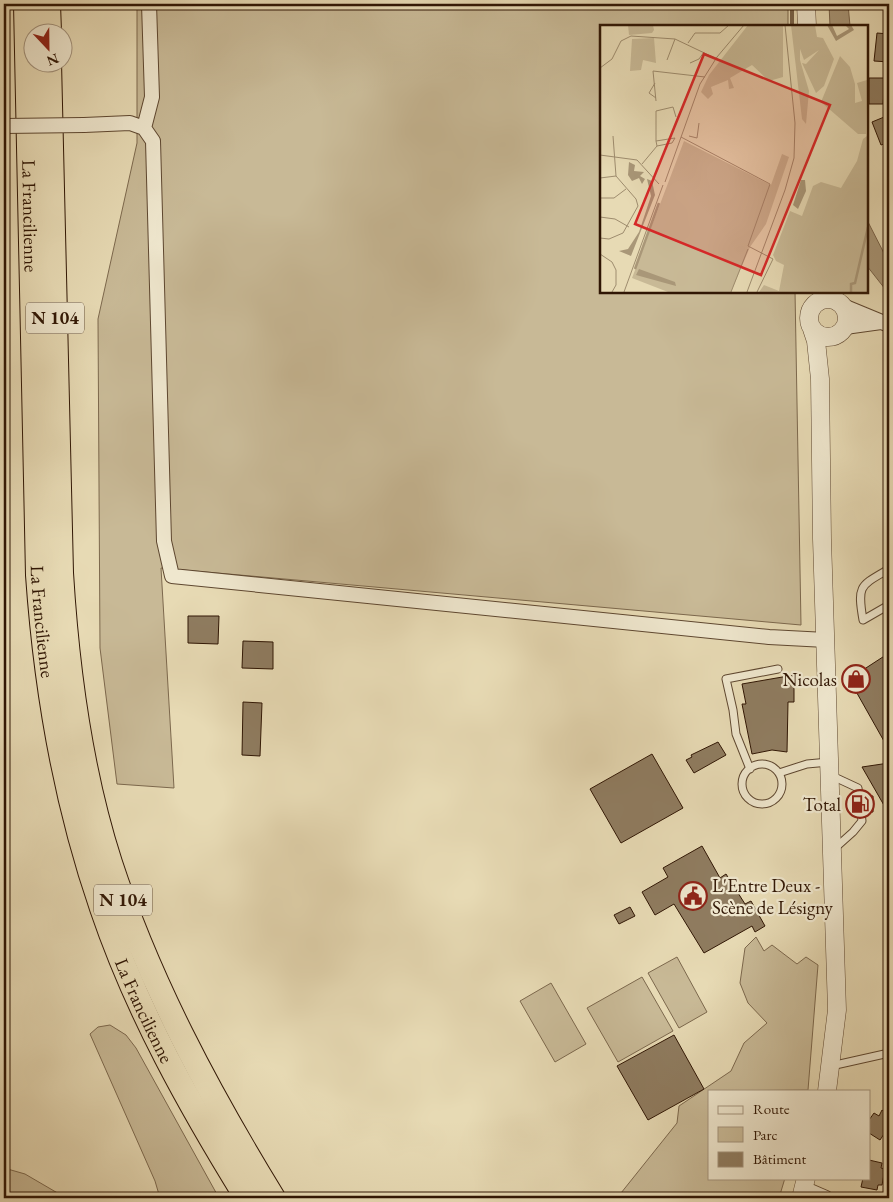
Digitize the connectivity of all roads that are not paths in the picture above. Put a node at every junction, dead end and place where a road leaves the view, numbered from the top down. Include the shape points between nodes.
1 (26, 4) edge
2 (48, 4) edge
3 (149, 4) edge
4 (806, 4) edge
5 (49, 22) edge
6 (807, 25) edge
7 (49, 72) edge
8 (4, 126) edge
9 (144, 128) junction
10 (815, 298) edge
11 (835, 299) edge
12 (886, 324) edge
13 (812, 329) junction
14 (840, 331) junction
15 (820, 379) junction
16 (889, 569) edge
17 (889, 605) edge
18 (826, 640) junction
19 (778, 669) dead end
20 (750, 769) junction
21 (829, 769) junction
22 (779, 773) junction
23 (832, 851) junction
24 (889, 1053) edge
25 (830, 1066) junction
26 (827, 1090) edge
27 (803, 1188) edge
28 (247, 1198) edge
29 (273, 1198) edge
30 (826, 1198) edge

1 - 28 highway, La Francilienne / N 104 via 38,575 55,730 88,866 117,950 163,1051
2 - 5 highway
3 - 9 street via 152,97
4 - 6 street
7 - 29 highway, La Francilienne / N 104 via 64,632 79,735 109,861 139,942 184,1043
8 - 9 street, bridge via 130,123
9 - 18 street via 153,141 164,541 172,576 769,637
10 - 11 street
10 - 13 street via 808,316
11 - 12 street
11 - 14 street via 847,316
12 - 14 street
13 - 14 street via 822,336
13 - 15 street
14 - 15 street via 824,358
15 - 18 street
16 - 17 lane via 865,584 859,596 863,620
18 - 21 street
19 - 20 lane via 726,679 736,734
20 - 22 lane via 769,766
20 - 22 lane via 742,786 747,798 758,804 771,802 780,793
21 - 22 lane via 807,764
21 - 23 street
21 - 23 lane via 858,788 862,821
23 - 25 street via 837,1010
24 - 25 lane
25 - 26 street
27 - 30 street

